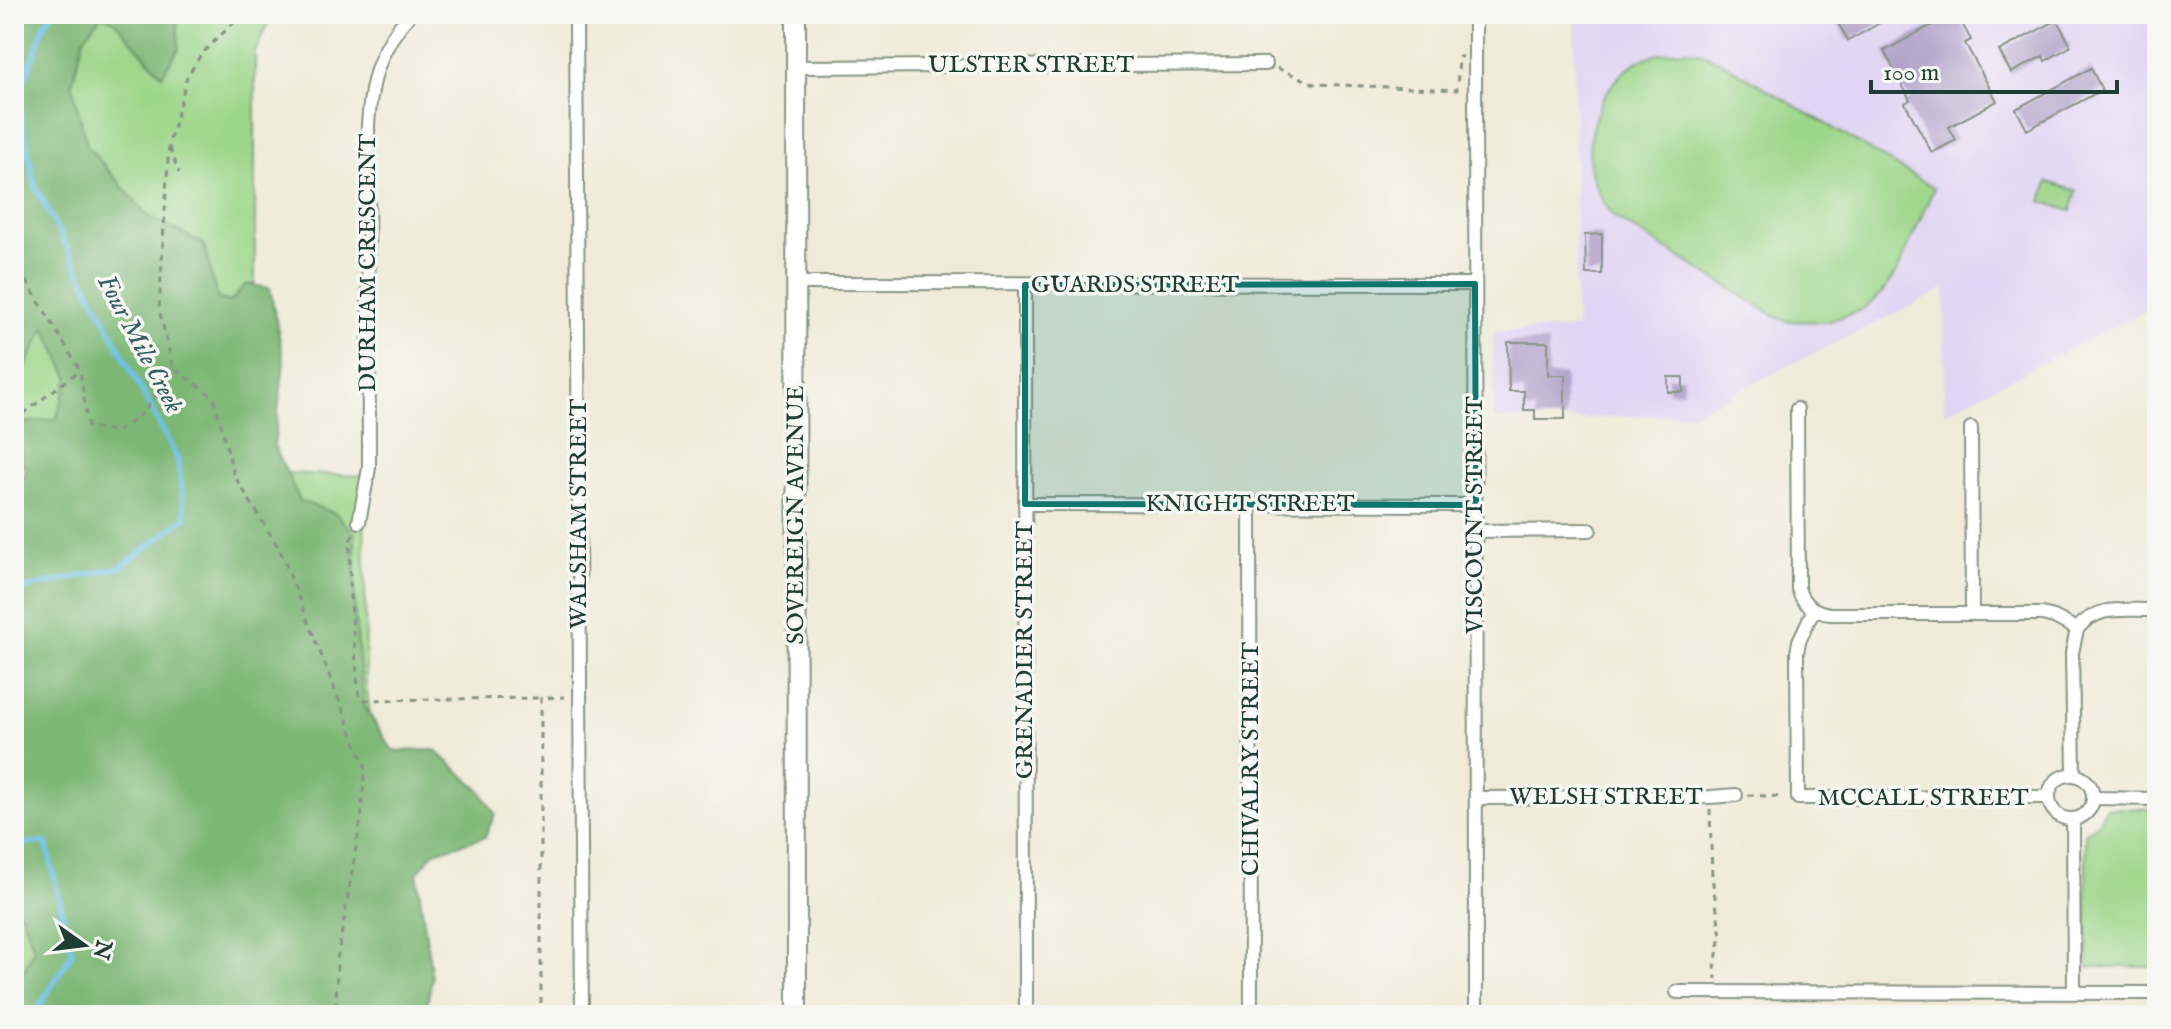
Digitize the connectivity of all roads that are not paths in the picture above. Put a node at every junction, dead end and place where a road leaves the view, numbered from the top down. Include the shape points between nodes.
1 (410, 14) edge
2 (576, 14) edge
3 (796, 14) edge
4 (1475, 14) edge
5 (1266, 64) road end
6 (796, 67) junction
7 (796, 283) junction
8 (1475, 284) junction
9 (1025, 285) junction
10 (1797, 409) dead end
11 (1971, 428) dead end
12 (1250, 503) junction
13 (1025, 504) junction
14 (1476, 505) junction
15 (359, 522) road end
16 (1590, 530) dead end
17 (1476, 531) junction
18 (1814, 609) junction
19 (2157, 610) edge
20 (1972, 612) junction
21 (2077, 629) junction
22 (2074, 774) junction
23 (1736, 795) road end
24 (2048, 797) junction
25 (1476, 798) junction
26 (2094, 798) junction
27 (2157, 799) edge
28 (2073, 820) junction
29 (2074, 991) junction
30 (1677, 992) dead end
31 (2157, 993) edge
32 (582, 1015) edge
33 (797, 1015) edge
34 (1026, 1015) edge
35 (1251, 1015) edge
36 (1476, 1015) edge

1 - 15 street, DURHAM CRESCENT via 380,57 371,87 369,468
2 - 32 street, WALSHAM STREET
3 - 6 street, SOVEREIGN AVENUE
4 - 8 street, VISCOUNT STREET
5 - 6 street, ULSTER STREET
6 - 7 street, SOVEREIGN AVENUE
7 - 9 street, GUARDS STREET
7 - 33 street, SOVEREIGN AVENUE
8 - 9 street, GUARDS STREET
8 - 14 street, VISCOUNT STREET
9 - 13 street, GRENADIER STREET
10 - 18 street via 1798,588 1800,598
11 - 20 street
12 - 13 street, KNIGHT STREET
12 - 14 street, KNIGHT STREET
12 - 35 street, CHIVALRY STREET
13 - 34 street, GRENADIER STREET
14 - 17 street, VISCOUNT STREET
16 - 17 street
17 - 25 street, VISCOUNT STREET
18 - 20 street via 1830,614
18 - 24 street, MCCALL STREET via 1797,653 1798,798
19 - 21 street via 2105,609
20 - 21 street via 2042,614
21 - 22 street via 2072,653
22 - 24 street via 2056,780
22 - 26 street via 2088,782
23 - 25 street, WELSH STREET
24 - 28 street via 2056,814
25 - 36 street, VISCOUNT STREET
26 - 27 street
26 - 28 street via 2087,813
28 - 29 street
29 - 30 street
29 - 31 street

